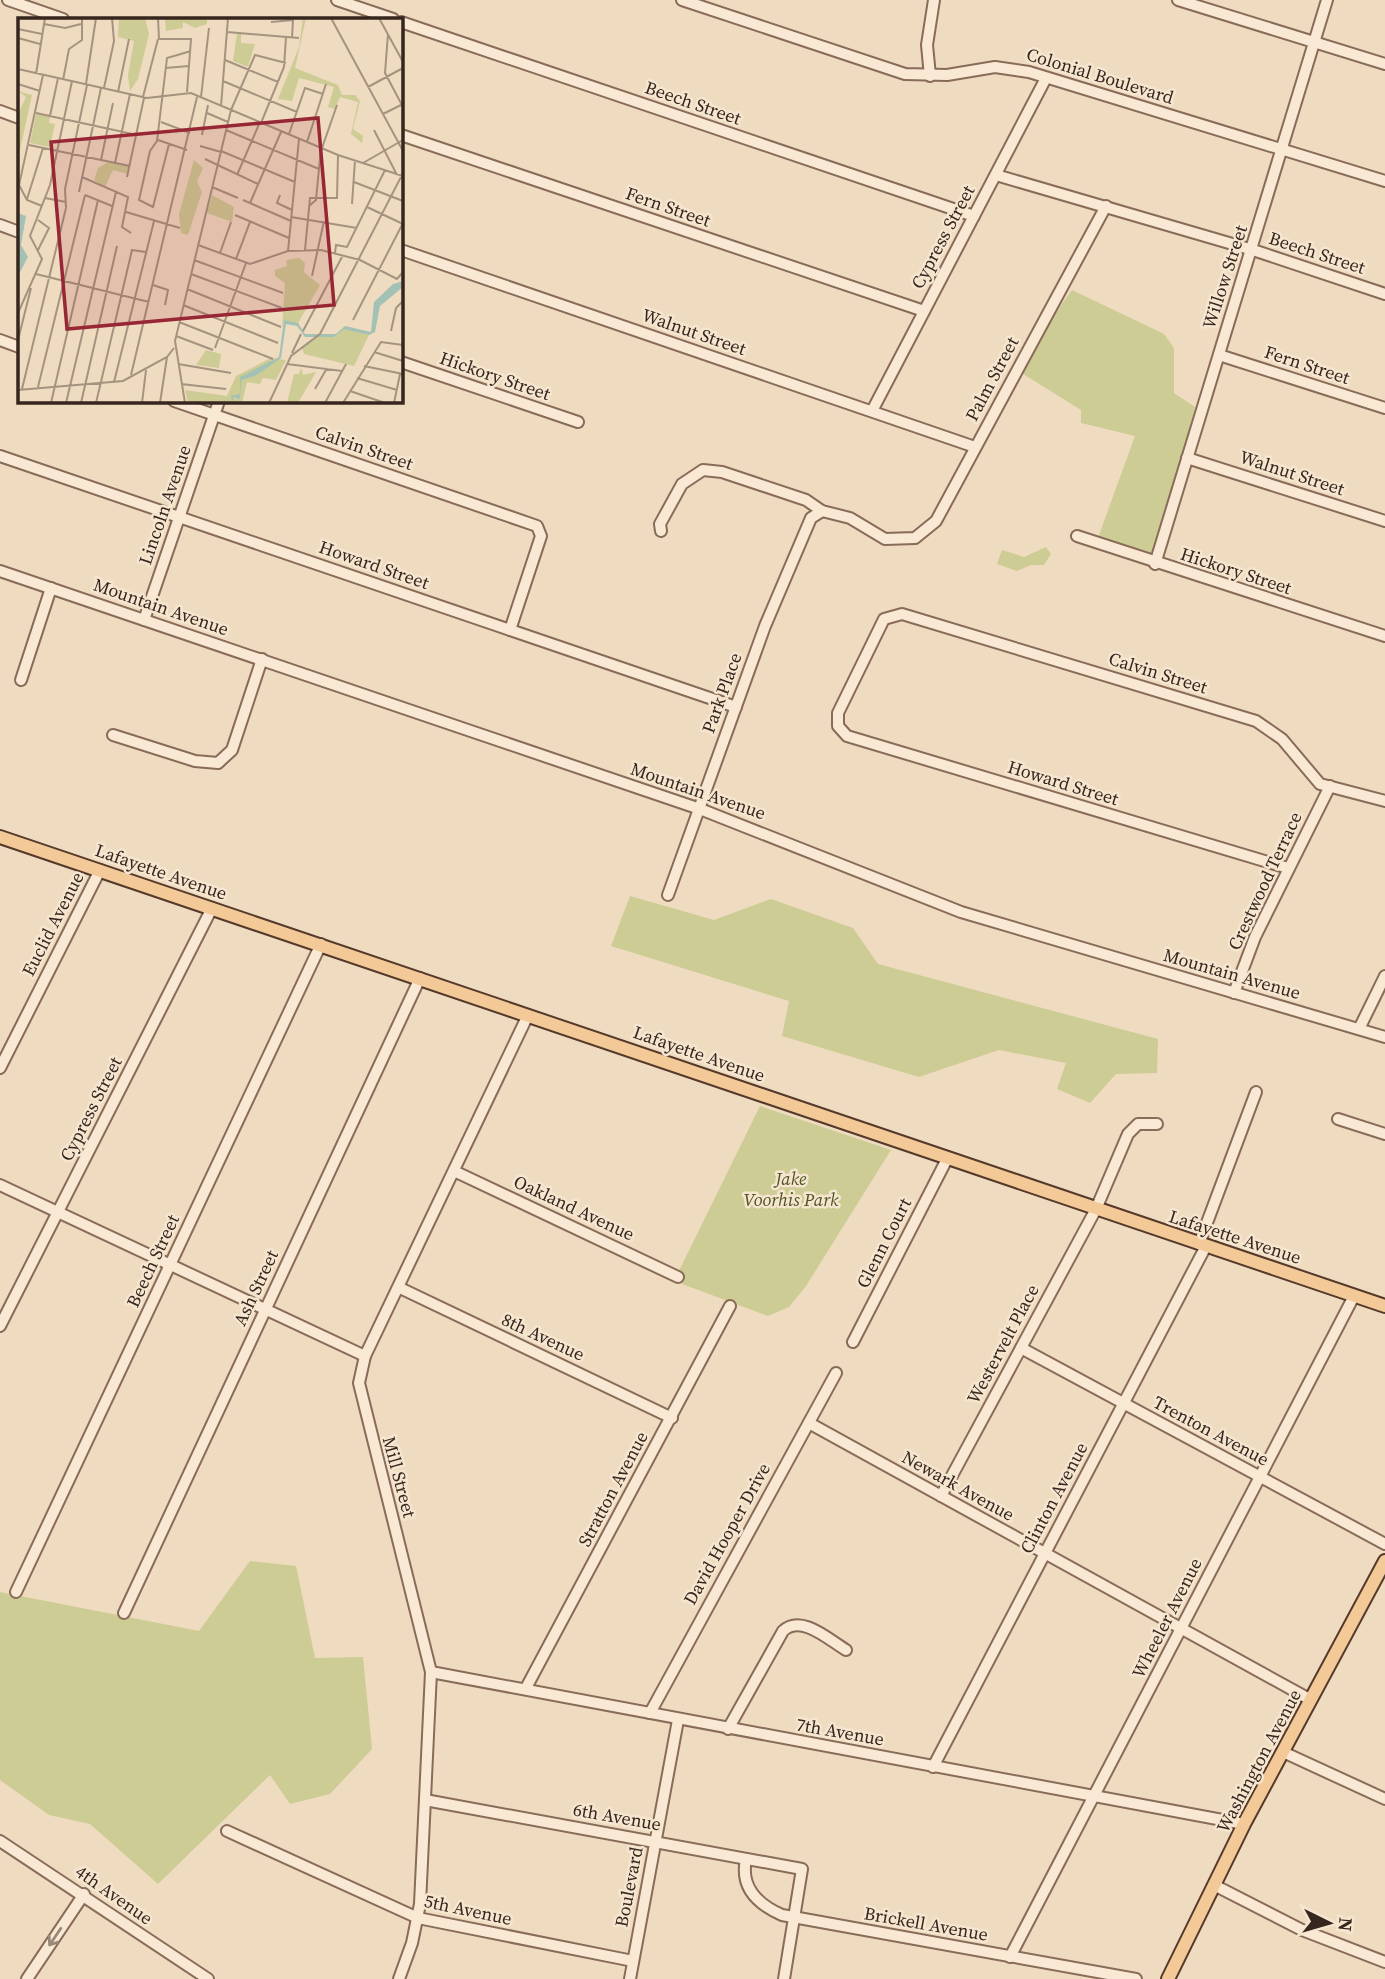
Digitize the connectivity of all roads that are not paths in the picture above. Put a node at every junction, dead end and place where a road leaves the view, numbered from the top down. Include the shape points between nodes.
1 (8, 0) edge
2 (337, 0) edge
3 (682, 0) edge
4 (934, 0) edge
5 (1178, 0) edge
6 (1327, 0) edge
7 (355, 3) edge
8 (60, 18) edge
9 (391, 18) edge
10 (402, 22) edge
11 (1314, 42) junction
12 (1385, 64) edge
13 (930, 76) junction
14 (1046, 78) junction
15 (0, 111) edge
16 (18, 118) edge
17 (402, 135) edge
18 (1282, 150) junction
19 (996, 175) junction
20 (1385, 181) edge
21 (1106, 206) junction
22 (974, 216) junction
23 (0, 225) edge
24 (18, 232) edge
25 (402, 250) edge
26 (1253, 250) junction
27 (1385, 294) edge
28 (924, 311) junction
29 (0, 340) edge
30 (18, 347) edge
31 (1219, 355) junction
32 (402, 362) edge
33 (177, 402) edge
34 (219, 402) edge
35 (1385, 408) edge
36 (872, 411) junction
37 (215, 415) junction
38 (578, 422) dead end
39 (975, 447) junction
40 (0, 456) edge
41 (1187, 458) junction
42 (822, 511) junction
43 (179, 518) junction
44 (1385, 521) edge
45 (661, 531) dead end
46 (1077, 536) dead end
47 (1155, 564) junction
48 (0, 570) edge
49 (51, 588) junction
50 (898, 614) joint
51 (144, 620) junction
52 (510, 629) junction
53 (1384, 632) edge
54 (262, 659) junction
55 (22, 680) dead end
56 (736, 706) junction
57 (113, 735) dead end
58 (1330, 786) junction
59 (1385, 801) edge
60 (700, 809) junction
61 (0, 836) edge
62 (1288, 869) junction
63 (100, 870) junction
64 (668, 895) dead end
65 (212, 908) junction
66 (321, 944) junction
67 (1385, 976) edge
68 (420, 978) junction
69 (1234, 993) junction
70 (528, 1015) junction
71 (1359, 1030) junction
72 (1385, 1037) edge
73 (0, 1068) edge
74 (1256, 1092) dead end
75 (1338, 1119) dead end
76 (1157, 1124) dead end
77 (1385, 1134) edge
78 (947, 1159) junction
79 (454, 1171) junction
80 (0, 1185) edge
81 (1096, 1209) junction
82 (58, 1212) junction
83 (1203, 1245) junction
84 (170, 1265) junction
85 (678, 1277) dead end
86 (400, 1288) junction
87 (1354, 1296) junction
88 (730, 1306) dead end
89 (1385, 1306) edge
90 (266, 1309) junction
91 (0, 1326) edge
92 (853, 1342) dead end
93 (1021, 1348) junction
94 (365, 1356) junction
95 (836, 1373) dead end
96 (1123, 1404) junction
97 (672, 1418) junction
98 (809, 1423) junction
99 (1260, 1477) junction
100 (941, 1496) junction
101 (1385, 1544) edge
102 (1044, 1554) junction
103 (1385, 1561) edge
104 (16, 1592) dead end
105 (124, 1614) dead end
106 (1181, 1629) junction
107 (846, 1650) dead end
108 (430, 1672) junction
109 (526, 1688) junction
110 (1311, 1700) junction
111 (650, 1713) junction
112 (678, 1720) junction
113 (728, 1729) junction
114 (1283, 1752) junction
115 (933, 1767) junction
116 (1094, 1796) junction
117 (1385, 1799) edge
118 (425, 1800) junction
119 (1244, 1824) junction
120 (227, 1831) dead end
121 (0, 1841) edge
122 (656, 1841) junction
123 (746, 1858) junction
124 (1214, 1885) junction
125 (84, 1894) junction
126 (418, 1918) junction
127 (794, 1918) junction
128 (1010, 1957) junction
129 (633, 1961) junction
130 (1385, 1962) edge
131 (27, 1979) edge
132 (208, 1979) edge
133 (399, 1979) edge
134 (630, 1979) edge
135 (784, 1979) edge
136 (1136, 1979) edge
137 (1168, 1979) edge

1 - 8 street
2 - 7 street
3 - 13 street, Colonial Boulevard via 887,70
4 - 13 street via 927,45
5 - 11 street
6 - 11 street, Willow Street
7 - 9 street
10 - 22 street, Beech Street
11 - 12 street
11 - 18 street, Willow Street
13 - 14 street, Colonial Boulevard via 995,67
14 - 18 street, Colonial Boulevard
14 - 19 street, Cypress Street
15 - 16 street
17 - 28 street, Fern Street
18 - 20 street, Colonial Boulevard
18 - 26 street, Willow Street
19 - 21 street, Beech Street
19 - 22 street, Cypress Street
21 - 26 street, Beech Street
21 - 39 street, Palm Street
22 - 28 street, Cypress Street
23 - 24 street
25 - 36 street, Walnut Street
26 - 27 street, Beech Street
26 - 31 street, Willow Street
28 - 36 street, Cypress Street
29 - 30 street
31 - 35 street, Fern Street
31 - 41 street, Willow Street
32 - 38 street, Hickory Street
33 - 37 street, Calvin Street
34 - 37 street, Lincoln Avenue
36 - 39 street, Walnut Street
37 - 43 street, Lincoln Avenue
37 - 52 street, Calvin Street via 537,526 540,531
39 - 42 street, Palm Street via 932,525 915,538 888,540 850,518
40 - 43 street, Howard Street
41 - 44 street, Walnut Street
41 - 47 street, Willow Street
42 - 45 street via 806,500 703,470 682,484 660,524
42 - 56 street, Park Place via 811,518
43 - 51 street, Lincoln Avenue
43 - 52 street, Howard Street
46 - 47 street, Hickory Street
47 - 53 street, Hickory Street
48 - 49 street, Mountain Avenue
49 - 51 street, Mountain Avenue
49 - 55 street
50 - 58 street, Calvin Street via 1256,721 1282,738 1320,784
50 - 62 street, Howard Street via 884,619 837,719 847,736
51 - 54 street, Mountain Avenue
52 - 56 street, Howard Street
54 - 57 street via 232,750 218,763 195,761
54 - 60 street, Mountain Avenue
56 - 60 street, Park Place
58 - 59 street, Calvin Street
58 - 62 street, Crestwood Terrace
60 - 64 street, Park Place
60 - 69 street, Mountain Avenue via 929,901
61 - 63 main road, Lafayette Avenue
62 - 69 street, Crestwood Terrace
63 - 65 main road, Lafayette Avenue
63 - 73 street, Euclid Avenue
65 - 66 main road, Lafayette Avenue
65 - 82 street, Cypress Street
66 - 68 main road, Lafayette Avenue
66 - 84 street, Beech Street
67 - 71 street
68 - 70 main road, Lafayette Avenue
68 - 90 street, Ash Street
69 - 71 street, Mountain Avenue
70 - 78 main road, Lafayette Avenue
70 - 79 street, Mill Street
71 - 72 street, Mountain Avenue
74 - 83 street, Clinton Avenue
75 - 77 street
76 - 81 street, Westervelt Place via 1138,1124 1128,1134
78 - 81 main road, Lafayette Avenue
78 - 92 street, Glenn Court
79 - 85 street, Oakland Avenue
79 - 86 street, Mill Street
80 - 82 street
81 - 83 main road, Lafayette Avenue
81 - 93 street, Westervelt Place
82 - 84 street
82 - 91 street, Cypress Street
83 - 87 main road, Lafayette Avenue
83 - 96 street, Clinton Avenue
84 - 90 street
84 - 104 street, Beech Street
86 - 94 street, Mill Street
86 - 97 street, 8th Avenue
87 - 89 main road, Lafayette Avenue
87 - 99 street, Wheeler Avenue
88 - 97 street, Stratton Avenue
90 - 94 street
90 - 105 street, Ash Street
93 - 96 street, Trenton Avenue
93 - 100 street, Westervelt Place
94 - 108 street, Mill Street via 359,1393
95 - 98 street, David Hooper Drive
96 - 99 street, Trenton Avenue
96 - 102 street, Clinton Avenue
97 - 109 street, Stratton Avenue
98 - 100 street, Newark Avenue
98 - 111 street, David Hooper Drive
99 - 101 street, Trenton Avenue
99 - 106 street, Wheeler Avenue
100 - 102 street, Newark Avenue
102 - 106 street, Newark Avenue
102 - 115 street, Clinton Avenue
103 - 110 main road, Washington Avenue
106 - 110 street, Newark Avenue
106 - 116 street, Wheeler Avenue
107 - 113 street via 803,1624 790,1625
108 - 109 street, 7th Avenue
108 - 118 street, Mill Street
109 - 111 street, 7th Avenue
110 - 114 main road, Washington Avenue
111 - 112 street, 7th Avenue
112 - 113 street, 7th Avenue
112 - 122 street, Boulevard
113 - 115 street, 7th Avenue
114 - 117 street
114 - 119 main road, Washington Avenue
115 - 116 street, 7th Avenue
116 - 119 street, 7th Avenue
116 - 128 street, Wheeler Avenue
118 - 122 street, 6th Avenue
118 - 126 street, Mill Street
119 - 124 main road, Washington Avenue
120 - 126 street, 5th Avenue
121 - 125 street, 4th Avenue
122 - 123 street, 6th Avenue
122 - 129 street, Boulevard
123 - 127 street, Brickell Avenue via 745,1876 752,1894 768,1908
123 - 127 street, 6th Avenue via 802,1869
124 - 130 street via 1302,1930
124 - 137 main road, Washington Avenue
125 -> 131 street
125 - 132 street, 4th Avenue
126 - 129 street, 5th Avenue
126 - 133 street, Mill Street
127 - 128 street, Brickell Avenue
127 - 135 street
128 - 136 street, Brickell Avenue
129 - 134 street, Boulevard

